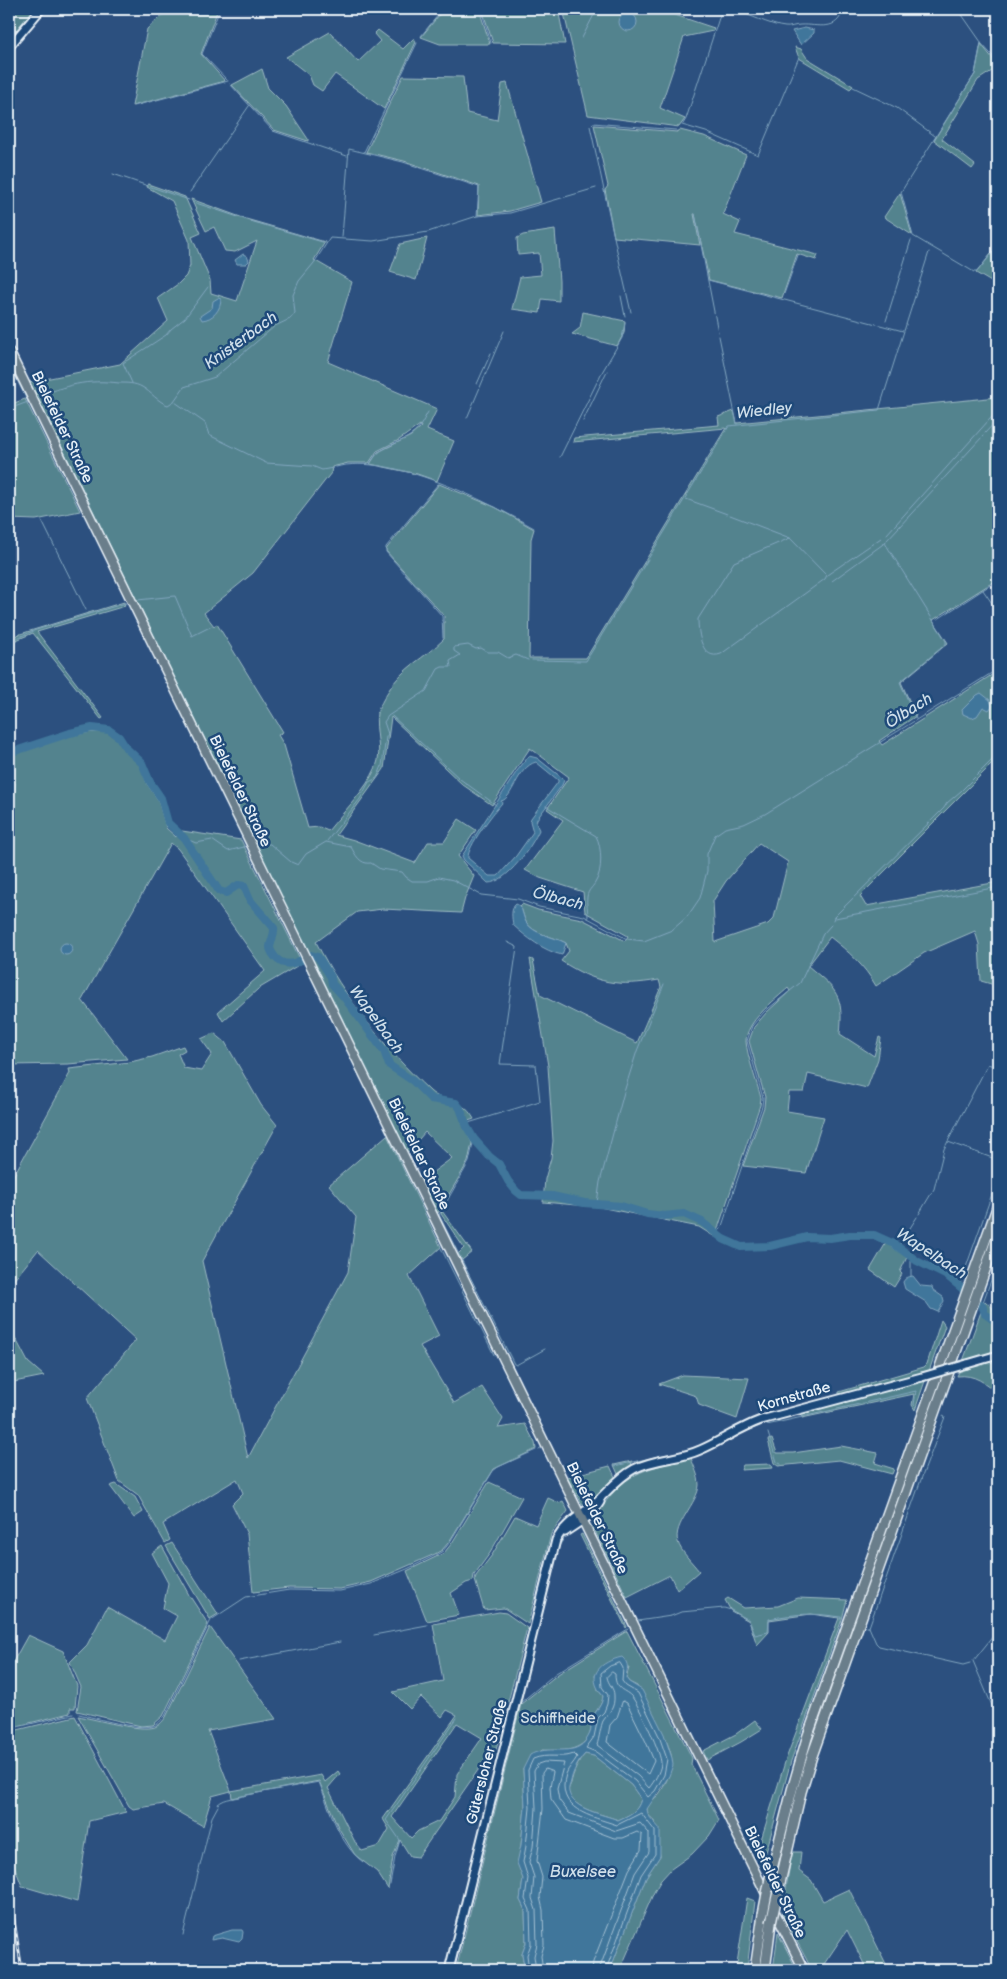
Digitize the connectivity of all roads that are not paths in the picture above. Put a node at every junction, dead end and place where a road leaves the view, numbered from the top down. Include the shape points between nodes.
1 (41, 9) edge
2 (9, 47) edge
3 (9, 351) edge
4 (998, 1205) edge
5 (998, 1234) edge
6 (998, 1355) edge
7 (581, 1517) junction
8 (449, 1970) edge
9 (755, 1970) edge
10 (765, 1970) edge
11 (804, 1970) edge

1 - 2 main road
3 - 7 main road, Bielefelder Straße
4 - 9 highway, bridge via 807,1738 771,1873
5 - 10 highway, bridge via 812,1756 777,1896
6 - 7 main road, Kornstraße, bridge via 742,1427 699,1450 634,1469 619,1479
7 - 8 main road, Gütersloher Straße via 561,1531 556,1540
7 - 11 main road, Bielefelder Straße

